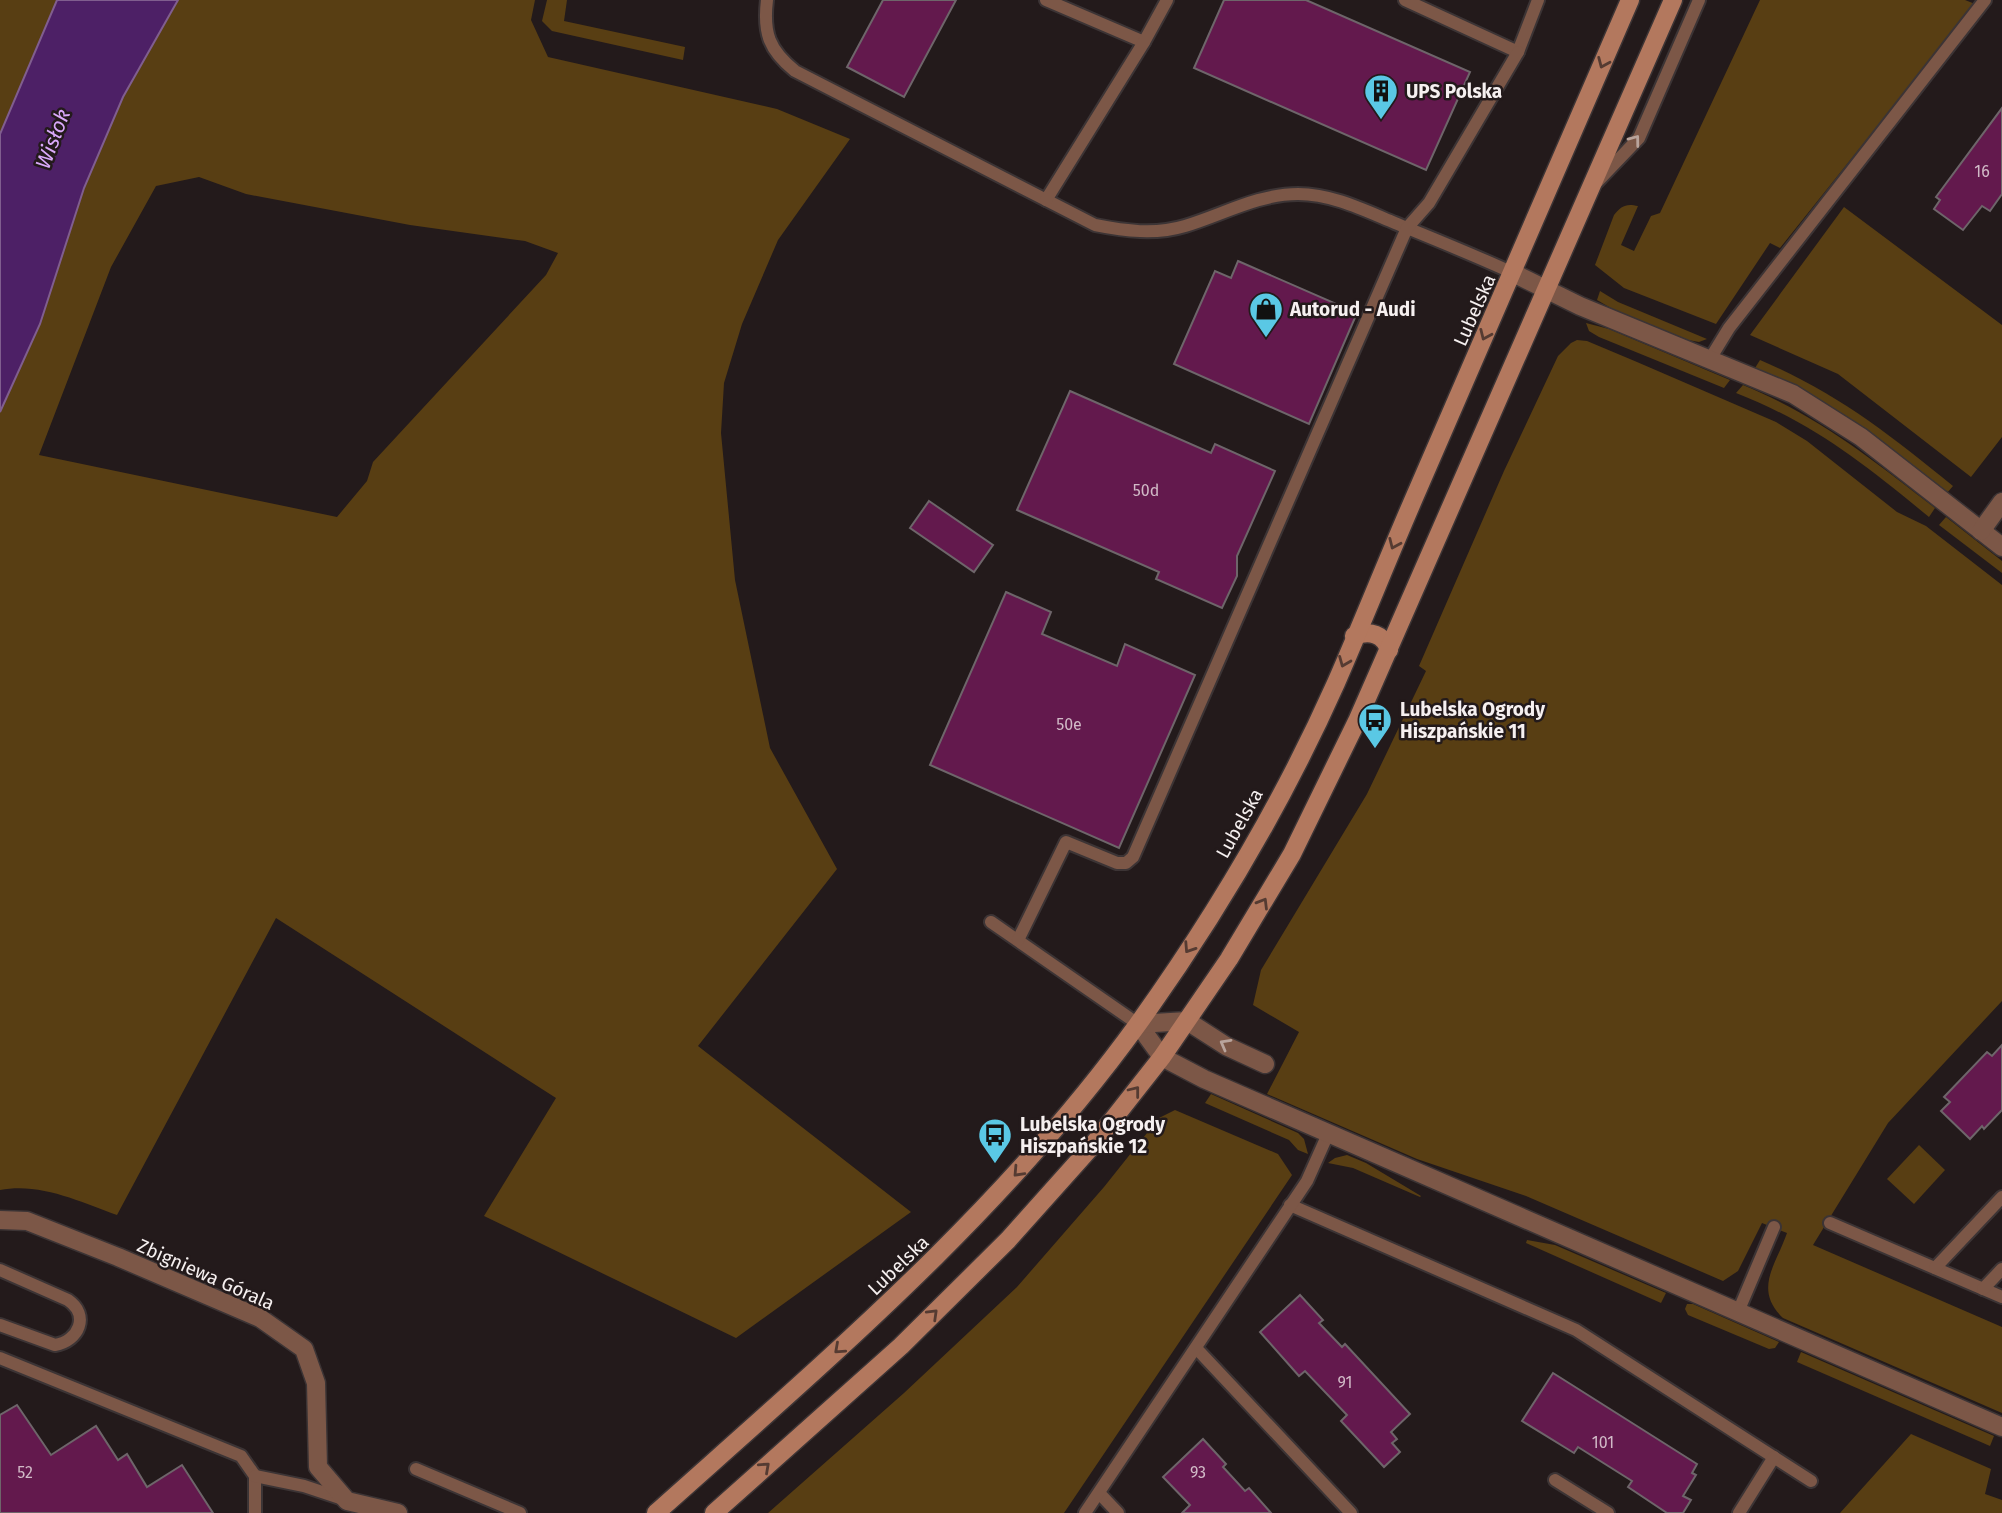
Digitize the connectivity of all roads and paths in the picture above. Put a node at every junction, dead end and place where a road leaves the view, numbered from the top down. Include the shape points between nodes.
1 (767, 0) edge
2 (1046, 0) edge
3 (1167, 0) edge
4 (1405, 0) edge
5 (1538, 0) edge
6 (1630, 0) edge
7 (1673, 0) edge
8 (1699, 0) edge
9 (1985, 0) edge
10 (1144, 42) junction
11 (1518, 51) junction
12 (1590, 190) junction
13 (1046, 200) junction
14 (1407, 228) junction
15 (1513, 273) junction
16 (1546, 291) junction
17 (1710, 359) junction
18 (2002, 502) edge
19 (1981, 531) junction
20 (2002, 547) edge
21 (1354, 636) junction
22 (1390, 650) junction
23 (991, 922) dead end
24 (1018, 940) junction
25 (1187, 1021) junction
26 (1138, 1024) junction
27 (1162, 1057) junction
28 (1265, 1064) dead end
29 (1328, 1134) junction
30 (2002, 1197) edge
31 (1290, 1205) junction
32 (0, 1220) edge
33 (1830, 1223) dead end
34 (1774, 1227) dead end
35 (1935, 1268) junction
36 (2002, 1269) edge
37 (0, 1270) edge
38 (1983, 1289) junction
39 (2002, 1297) edge
40 (1738, 1312) junction
41 (0, 1325) edge
42 (1196, 1348) junction
43 (0, 1358) edge
44 (2002, 1427) edge
45 (1774, 1457) junction
46 (416, 1469) dead end
47 (255, 1476) junction
48 (1555, 1480) dead end
49 (1811, 1480) dead end
50 (1099, 1493) junction
51 (347, 1501) junction
52 (255, 1513) edge
53 (398, 1513) edge
54 (520, 1513) edge
55 (656, 1513) edge
56 (714, 1513) edge
57 (1085, 1513) edge
58 (1118, 1513) edge
59 (1351, 1513) edge
60 (1608, 1513) edge
61 (1739, 1513) edge

1 - 13 lane via 770,44 795,71
2 - 10 lane
3 - 10 lane
4 - 11 lane
5 - 11 lane
6 -> 15 main road, Lubelska
7 - 12 main road
12 -> 8 lane via 1639,138
9 - 17 lane via 1729,328
10 - 13 lane
11 - 14 lane via 1429,203
12 - 16 main road
13 - 14 lane via 1095,225 1150,232 1183,227 1252,202 1297,194 1326,197
14 - 15 lane
14 - 24 lane via 1133,857 1117,863 1066,842
15 - 16 street
15 -> 21 main road, Lubelska
16 - 17 street
16 - 22 main road
17 - 19 street via 1793,394 1850,430
18 - 19 street
19 - 20 street
21 - 22 main road via 1376,634
21 -> 26 main road, Lubelska via 1336,683 1268,817
25 -> 22 main road via 1292,854
23 - 24 lane
24 - 26 lane
25 - 26 street
25 - 27 main road
28 -> 25 street
26 - 27 street
26 -> 55 main road, Lubelska via 1023,1167 926,1269
27 - 29 street
56 -> 27 main road via 901,1346 1008,1240 1092,1146
29 - 31 lane via 1307,1181
29 - 40 street
30 - 35 lane
31 - 42 lane
31 - 45 lane via 1576,1330
32 - 51 street, Zbigniewa Górala via 27,1221 118,1257 260,1318 304,1349 316,1383 318,1467
33 - 35 lane
34 - 40 lane
35 - 38 lane
36 - 38 lane
37 - 41 lane via 68,1300 80,1312 80,1322 72,1338 55,1345
38 - 39 lane
40 - 44 street
42 - 50 lane
42 - 59 lane
43 - 47 lane via 241,1456
45 - 49 lane
45 - 61 lane
46 - 54 lane
47 - 51 lane
47 - 52 lane
48 - 60 lane
50 - 57 lane
50 - 58 lane
51 - 53 street

